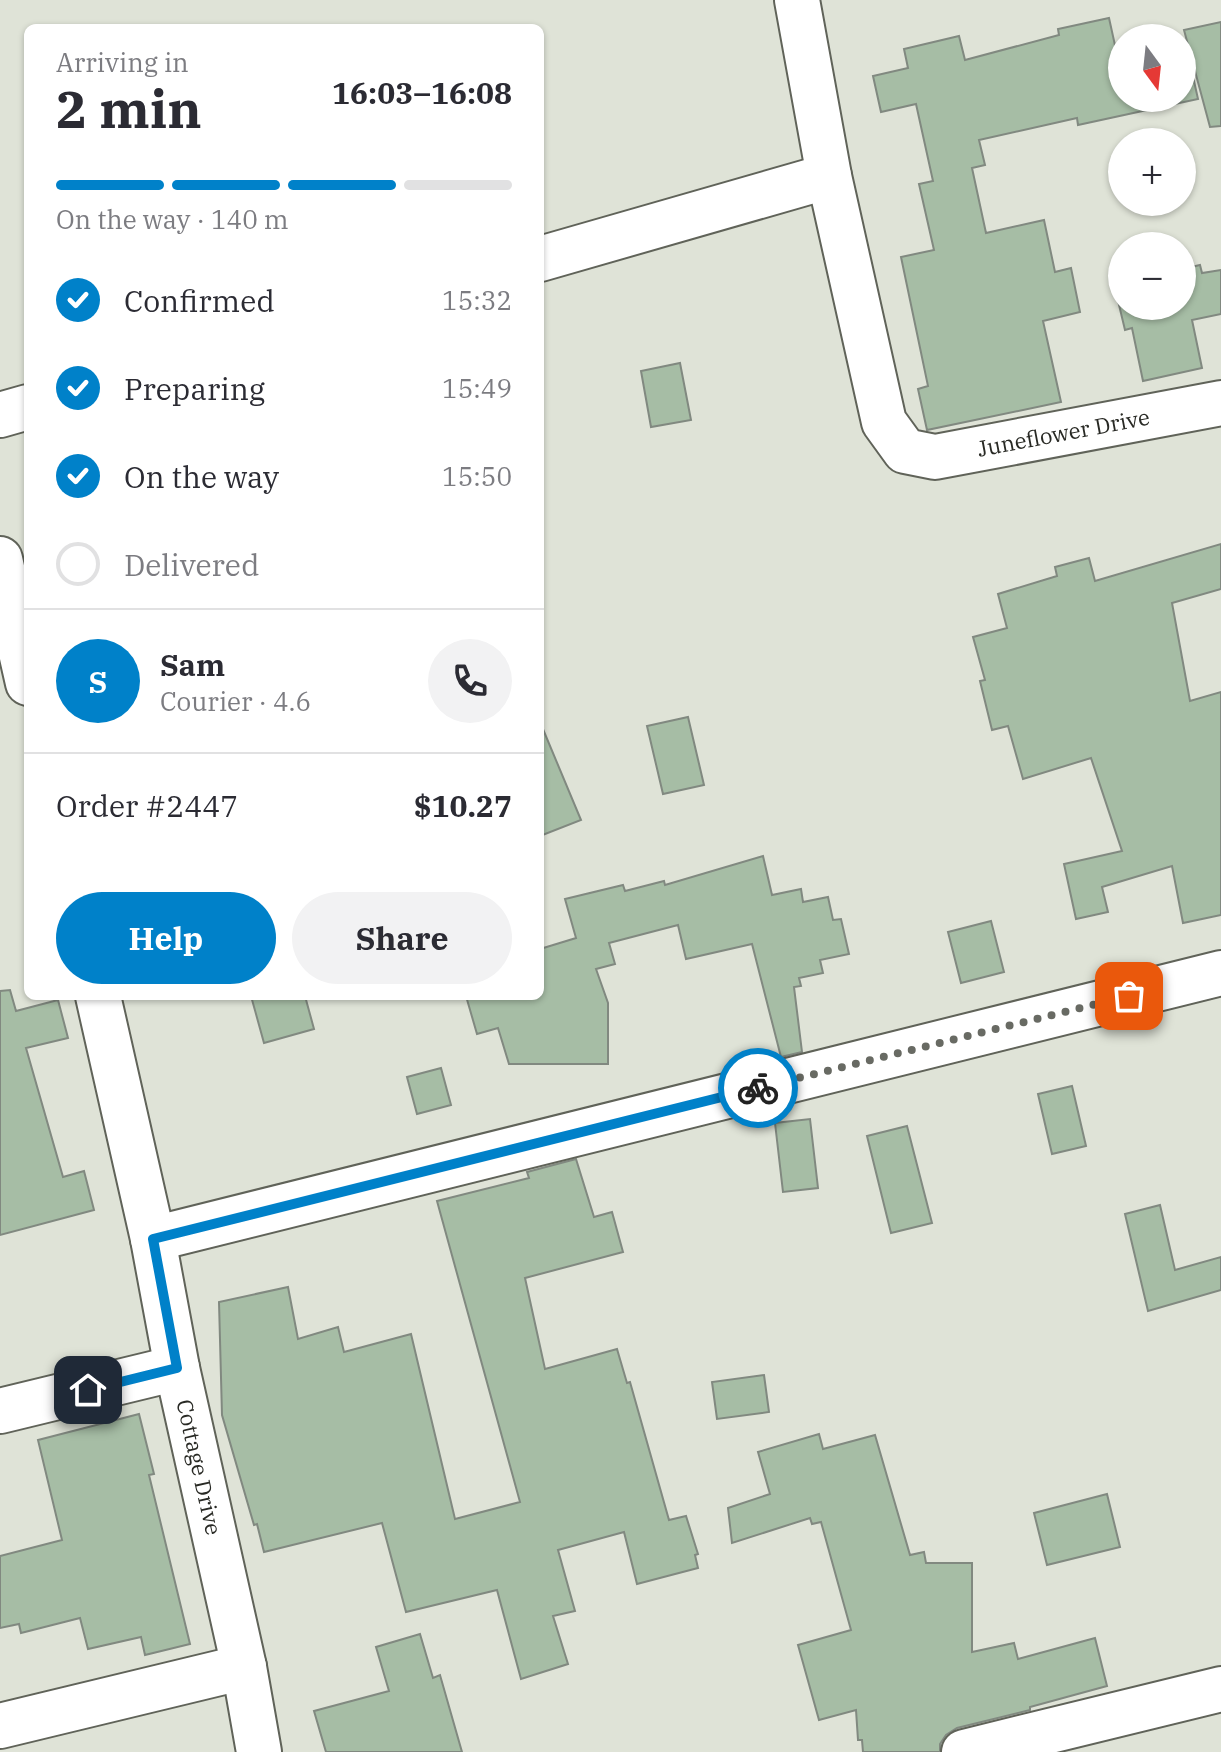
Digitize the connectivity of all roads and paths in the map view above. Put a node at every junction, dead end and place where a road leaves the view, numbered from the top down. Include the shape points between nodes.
1 (797, 0) edge
2 (829, 176) junction
3 (544, 258) edge
4 (1221, 403) edge
5 (24, 408) edge
6 (0, 415) edge
7 (0, 559) edge
8 (24, 665) edge
9 (1221, 973) edge
10 (99, 1000) edge
11 (153, 1239) junction
12 (177, 1368) junction
13 (0, 1411) edge
14 (244, 1667) junction
15 (1221, 1689) edge
16 (0, 1726) edge
17 (259, 1752) edge
18 (964, 1752) edge

1 - 2 street
2 - 3 street
2 - 4 street, Juneflower Drive via 884,422 905,451 935,457
5 - 6 street
7 - 8 street
9 - 11 street
10 - 11 street, Cottage Drive
11 - 12 street, Cottage Drive
12 - 13 street
12 - 14 street, Cottage Drive
14 - 16 street
14 - 17 street, Cottage Drive
15 - 18 street

